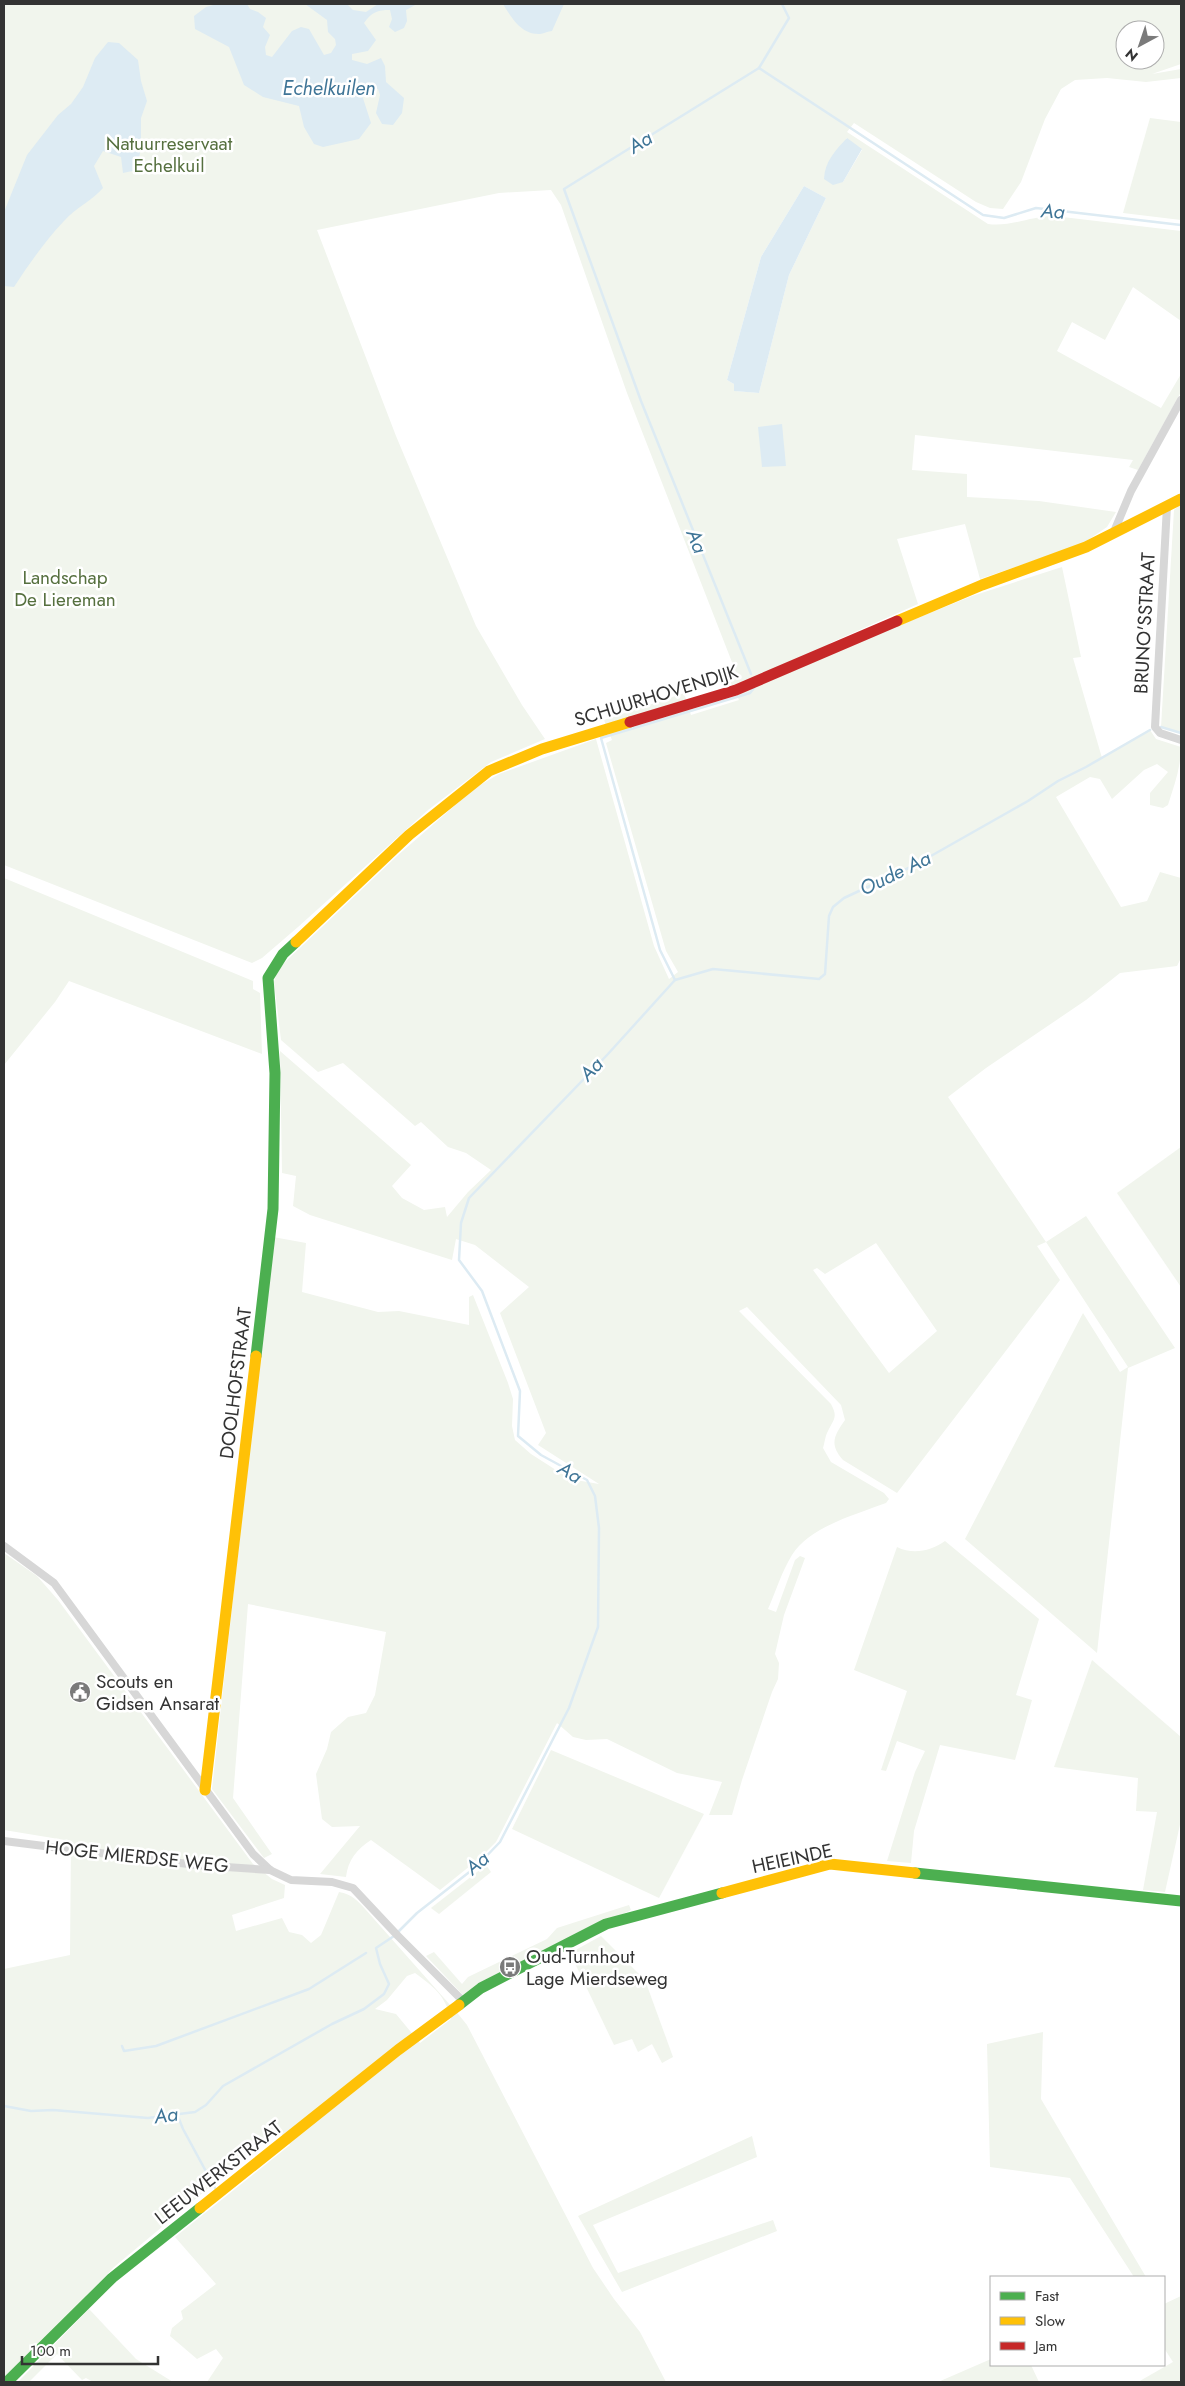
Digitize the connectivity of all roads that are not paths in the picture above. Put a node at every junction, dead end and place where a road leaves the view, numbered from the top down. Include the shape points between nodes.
1 (1181, 400) edge
2 (1181, 498) edge
3 (1168, 506) junction
4 (1113, 534) junction
5 (1181, 740) edge
6 (268, 978) joint
7 (4, 1546) edge
8 (205, 1790) junction
9 (4, 1841) edge
10 (270, 1870) junction
11 (1181, 1901) edge
12 (463, 2001) junction
13 (7, 2382) edge

1 - 4 street via 1131,491
2 - 3 street
3 - 4 street, SCHUURHOVENDIJK
3 - 5 street, BRUNO'SSTRAAT via 1155,727 1160,733
4 - 6 street, SCHUURHOVENDIJK via 1060,558 982,585 736,690 542,749 489,771 409,836 283,954
6 - 8 street, DOOLHOFSTRAAT via 275,1073 273,1209
7 - 8 street via 54,1584
8 - 10 street via 253,1854
9 - 10 street, HOGE MIERDSE WEG via 196,1865
10 - 12 street via 291,1880 332,1882 353,1888
11 - 12 street, HEIEINDE via 830,1864 606,1924 481,1988
12 - 13 street, LEEUWERKSTRAAT via 112,2278

